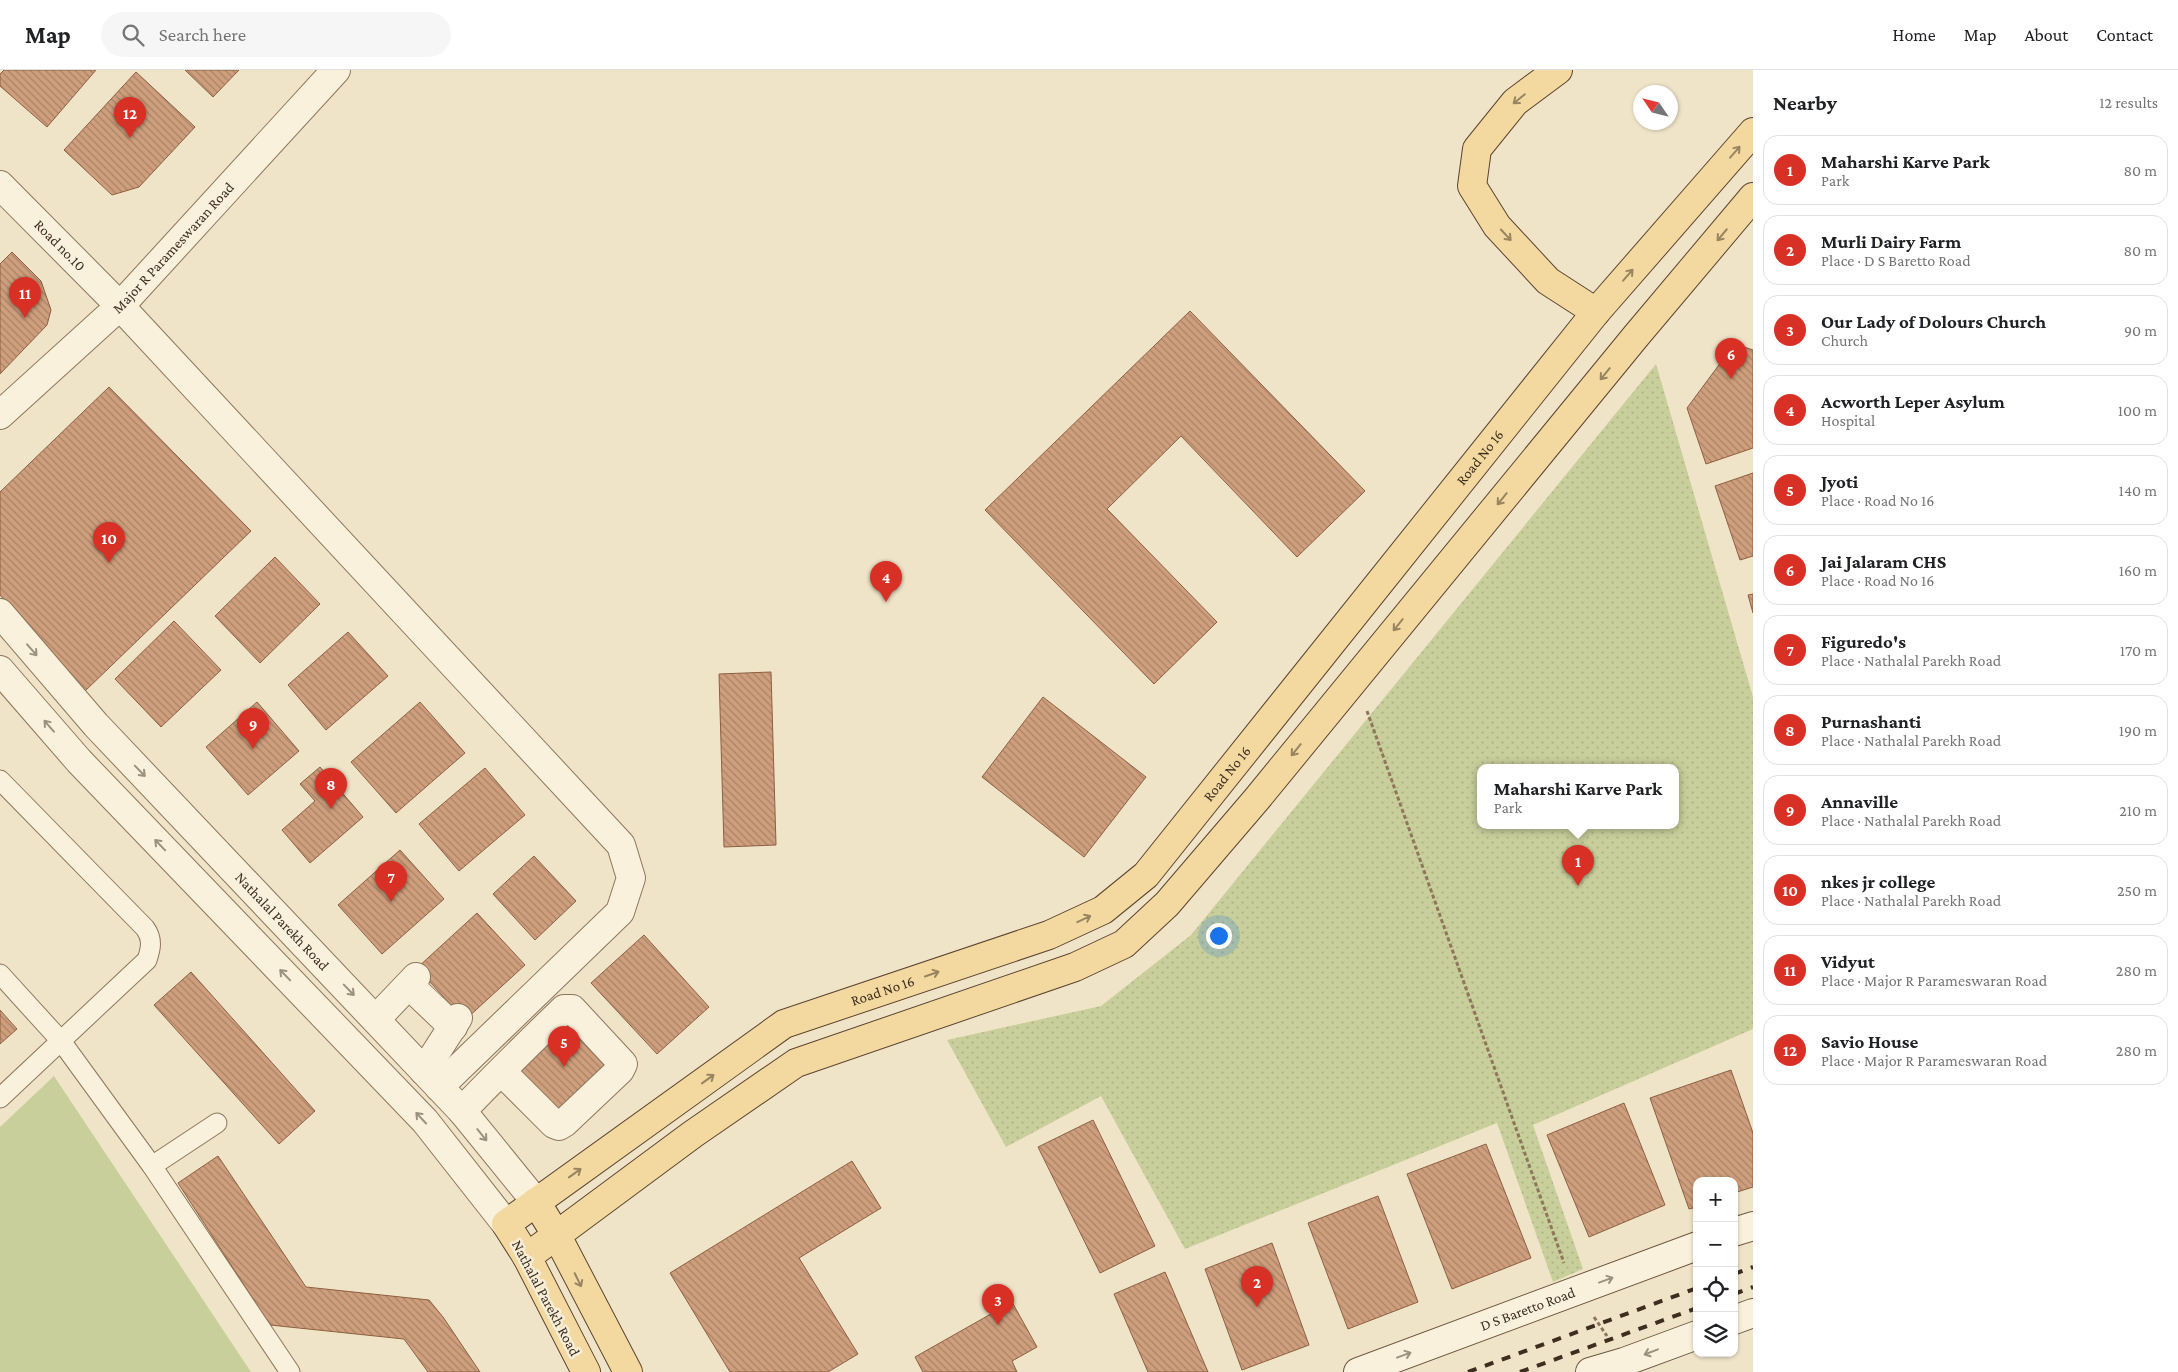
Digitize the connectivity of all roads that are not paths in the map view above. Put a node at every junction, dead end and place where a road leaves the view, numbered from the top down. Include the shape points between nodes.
1 (336, 70) edge
2 (1558, 70) edge
3 (1753, 132) edge
4 (0, 184) edge
5 (1753, 197) edge
6 (120, 306) junction
7 (1596, 312) junction
8 (0, 415) edge
9 (0, 613) edge
10 (0, 670) edge
11 (0, 780) edge
12 (1200, 808) junction
13 (1231, 829) junction
14 (206, 841) junction
15 (180, 865) junction
16 (0, 974) edge
17 (376, 1019) junction
18 (61, 1041) junction
19 (500, 1071) dead end
20 (432, 1079) junction
21 (0, 1098) edge
22 (462, 1110) junction
23 (218, 1123) dead end
24 (152, 1166) junction
25 (536, 1202) junction
26 (506, 1224) junction
27 (1753, 1226) edge
28 (1738, 1231) edge
29 (557, 1236) junction
30 (1693, 1248) edge
31 (527, 1257) junction
32 (1753, 1313) edge
33 (1738, 1319) edge
34 (1693, 1337) edge
35 (1626, 1367) edge
36 (290, 1372) edge
37 (586, 1372) edge
38 (628, 1372) edge
39 (1358, 1372) edge
40 (1590, 1372) edge

1 - 6 street, Major R Parameswaran Road
2 -> 7 main road via 1515,102 1477,149 1472,186 1497,226 1548,281
7 -> 3 main road, Road No 16
4 - 6 street, Road no.10
5 -> 13 main road
6 - 8 street, Major R Parameswaran Road
6 - 20 street, Road no.10 via 620,845 630,878 620,912
7 - 12 main road, Road No 16
9 -> 14 street, Nathalal Parekh Road via 96,725
15 -> 10 street, Nathalal Parekh Road via 79,761
11 - 18 lane via 149,935 151,947 147,960
12 - 13 main road
25 -> 12 main road, Road No 16 via 784,1024 1049,935 1102,910 1146,875
13 - 29 main road via 1167,904 1124,944 1075,968 796,1063 693,1134
14 - 15 street
14 -> 17 street, Nathalal Parekh Road
26 -> 15 street, Nathalal Parekh Road via 425,1121
16 - 18 lane
17 - 20 street, Nathalal Parekh Road
17 - 20 street via 412,981 456,1022
18 - 21 lane
18 - 24 lane
19 - 22 street
20 - 22 street, Nathalal Parekh Road
22 -> 25 street, Nathalal Parekh Road
23 - 24 lane
24 - 36 lane
25 - 26 main road, Nathalal Parekh Road
25 - 29 main road
26 - 31 main road, Nathalal Parekh Road
27 - 28 street
29 - 31 main road
29 -> 38 main road
39 -> 30 street, D S Baretto Road
31 - 37 main road, Nathalal Parekh Road
32 - 33 street
34 -> 35 street
35 - 40 street

